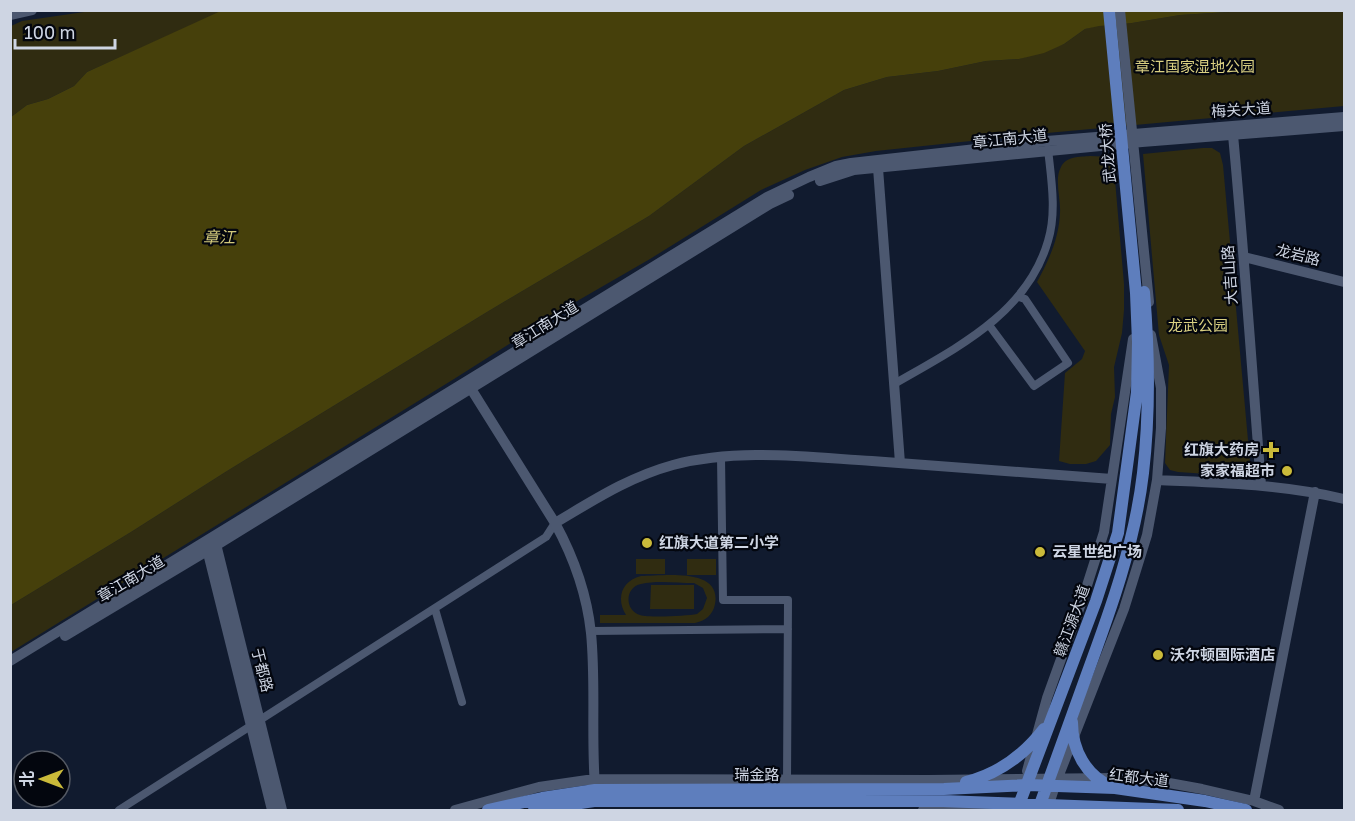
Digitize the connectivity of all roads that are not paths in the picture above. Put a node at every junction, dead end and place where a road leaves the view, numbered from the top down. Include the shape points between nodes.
1 (32, 10) edge
2 (1107, 10) edge
3 (1118, 10) edge
4 (10, 15) edge
5 (1344, 117) edge
6 (1344, 126) edge
7 (1233, 135) junction
8 (1141, 138) junction
9 (1048, 146) junction
10 (878, 168) junction
11 (1244, 257) junction
12 (1344, 282) edge
13 (1140, 292) junction
14 (1019, 297) junction
15 (989, 325) junction
16 (894, 384) junction
17 (468, 385) junction
18 (721, 457) junction
19 (900, 463) junction
20 (1112, 479) junction
21 (1157, 480) junction
22 (1261, 485) junction
23 (1315, 492) junction
24 (1344, 499) edge
25 (555, 523) junction
26 (211, 544) junction
27 (435, 609) junction
28 (788, 629) junction
29 (591, 631) junction
30 (10, 661) edge
31 (10, 669) edge
32 (462, 702) dead end
33 (1073, 712) junction
34 (1052, 718) junction
35 (255, 725) junction
36 (1036, 739) junction
37 (1073, 739) junction
38 (1097, 778) junction
39 (978, 779) junction
40 (1026, 782) junction
41 (1052, 783) junction
42 (787, 785) junction
43 (1115, 788) junction
44 (594, 795) edge
45 (943, 795) junction
46 (1250, 806) edge
47 (1116, 807) junction
48 (1043, 808) edge
49 (1017, 809) edge
50 (119, 810) edge
51 (272, 810) edge
52 (282, 810) edge
53 (455, 810) edge
54 (488, 810) edge
55 (534, 810) edge
56 (923, 810) edge
57 (972, 810) edge
58 (1091, 810) edge
59 (1178, 810) edge
60 (1279, 810) edge

1 - 4 street
2 - 13 main road, 武龙大桥
3 - 13 main road, 武龙大桥
5 - 8 street, 梅关大道
6 - 7 street, 梅关大道
7 - 8 street, 梅关大道
7 - 11 street, 大吉山路
8 - 9 street, 章江南大道
9 - 10 street, 章江南大道
9 - 14 street via 1052,187 1049,239 1038,268
9 - 17 street, 章江南大道 via 851,163 818,174 767,197
10 - 16 street
10 - 17 street, 章江南大道 via 838,174 770,204
11 - 12 street, 龙岩路
11 - 22 street, 大吉山路
13 - 20 street
13 - 21 street via 1161,388
13 - 33 main road via 1148,342 1149,394 1143,474 1113,605
13 - 34 main road, 赣江源大道 via 1137,392 1118,533
14 - 15 street
14 - 15 street via 1025,299 1068,363 1034,386
15 - 16 street
16 - 19 street
17 - 25 street
17 - 26 street, 章江南大道
18 - 19 street via 790,456
18 - 25 street via 645,474
18 - 28 street via 723,600 788,600
19 - 20 street
20 - 36 street via 1104,532
21 - 22 street
21 - 37 street via 1147,535 1127,599
22 - 23 street
23 - 24 street
23 - 46 street
25 - 27 street via 546,537
25 - 29 street via 577,573
26 - 30 street, 章江南大道
26 - 31 street, 章江南大道
26 - 35 street, 于都路
27 - 32 street
27 - 35 street
28 - 29 street
28 - 42 street
29 - 44 street
33 - 37 main road
33 - 41 main road
34 - 36 main road
34 - 40 main road, 赣江源大道
35 - 50 street
35 - 51 street, 于都路
35 - 52 street, 于都路
36 - 39 main road via 1012,761
36 - 40 street
37 - 38 main road via 1081,760
37 - 41 street
38 - 41 street
38 - 43 main road
38 - 46 street via 1169,783
39 - 40 street
39 - 42 street
39 - 45 main road
40 - 41 main road, 红都大道
40 - 45 main road, 瑞金路
40 - 49 main road, 赣江源大道
41 - 43 main road, 红都大道
41 - 48 main road
42 - 44 main road, 瑞金路
42 - 45 main road, 瑞金路
43 - 46 main road, 红都大道
44 - 45 main road, 瑞金路
44 - 53 street via 539,787
44 - 54 main road, 瑞金路 via 543,798
44 - 55 main road, 瑞金路
45 - 49 main road, 瑞金路
45 - 57 main road
46 - 60 street
47 - 48 main road, 红都大道
47 - 58 main road
47 - 59 main road, 红都大道
48 - 49 main road, 红都大道
49 - 57 street
56 - 57 street

